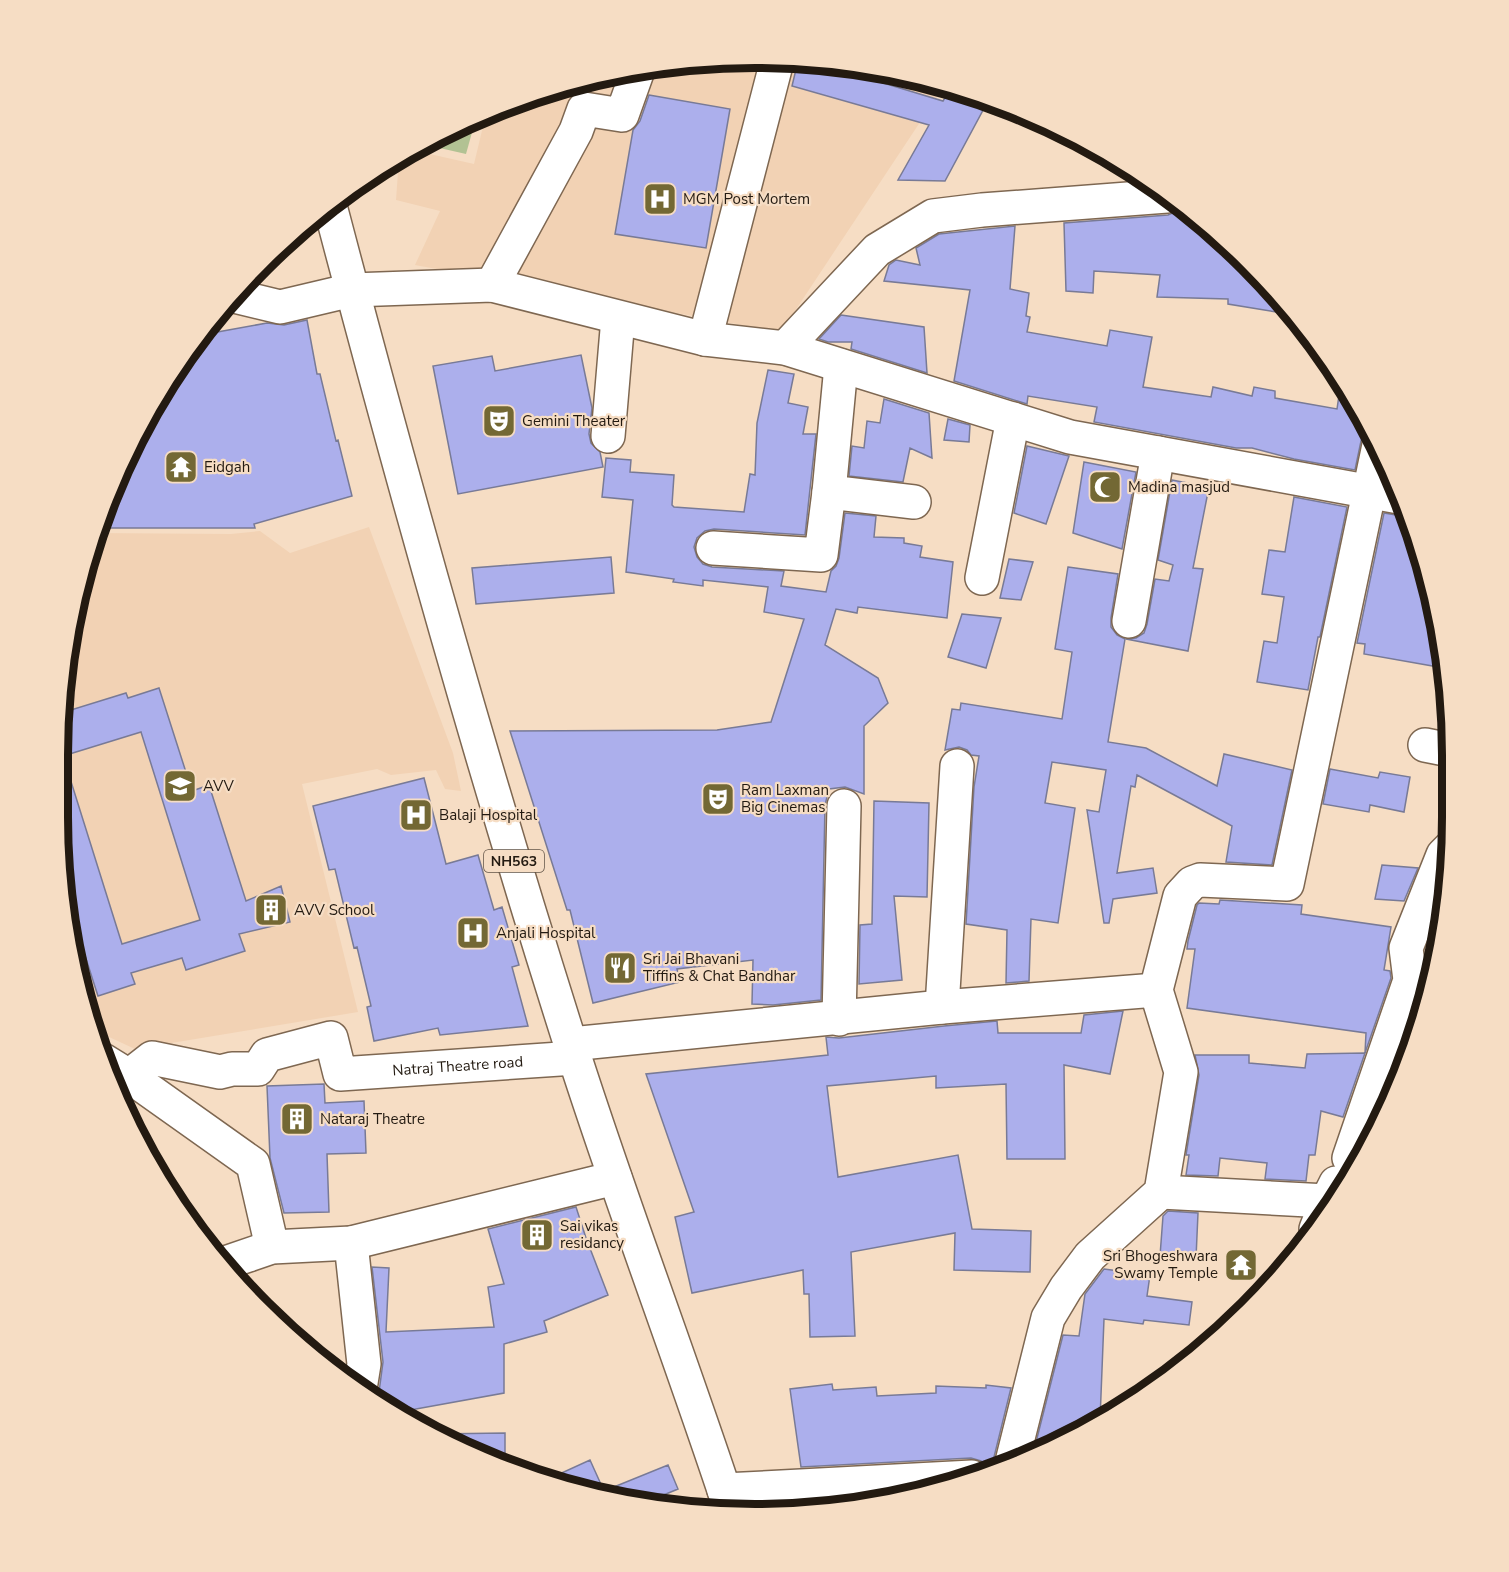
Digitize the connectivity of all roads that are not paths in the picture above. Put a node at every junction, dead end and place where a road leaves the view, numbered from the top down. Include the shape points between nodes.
1 (775, 68) edge
2 (635, 78) edge
3 (1156, 197) edge
4 (332, 213) edge
5 (492, 285) junction
6 (352, 290) junction
7 (242, 298) edge
8 (618, 318) junction
9 (705, 339) junction
10 (785, 348) junction
11 (841, 366) junction
12 (1013, 419) junction
13 (608, 436) dead end
14 (1158, 453) junction
15 (1382, 477) edge
16 (829, 492) junction
17 (1384, 494) edge
18 (914, 502) dead end
19 (713, 548) dead end
20 (982, 578) dead end
21 (1129, 621) dead end
22 (957, 766) dead end
23 (844, 806) dead end
24 (1440, 863) edge
25 (1420, 984) edge
26 (1156, 990) junction
27 (942, 1007) junction
28 (839, 1018) junction
29 (573, 1051) junction
30 (116, 1068) edge
31 (1363, 1136) edge
32 (615, 1178) junction
33 (1161, 1192) junction
34 (1315, 1214) edge
35 (351, 1243) junction
36 (272, 1247) junction
37 (230, 1261) edge
38 (361, 1381) edge
39 (1014, 1453) edge
40 (932, 1481) edge
41 (727, 1501) edge

1 - 9 main road
2 - 5 main road via 622,115 584,109 576,131
3 - 10 main road via 933,216 877,250
4 - 6 main road, NH563
5 - 6 main road
5 - 8 main road
6 - 7 main road via 280,307
6 - 29 main road, NH563 via 477,741
8 - 9 main road
8 - 13 main road
9 - 10 main road
10 - 11 main road
11 - 12 main road
11 - 16 main road
12 - 14 main road via 1070,437
12 - 20 main road
14 - 17 main road
14 - 21 main road
15 - 17 main road
16 - 18 main road
16 - 19 main road via 821,555
17 - 26 main road via 1287,884 1200,880 1192,883 1180,896
22 - 27 main road
23 - 28 main road
24 - 25 main road via 1406,948
25 - 31 main road
26 - 27 main road, Natraj Theatre road
26 - 33 main road via 1181,1072
27 - 28 main road, Natraj Theatre road
28 - 29 main road, Natraj Theatre road
29 - 30 main road, Natraj Theatre road via 340,1074 331,1038 267,1055 258,1069 220,1072 152,1058
29 - 32 main road, NH563
30 - 36 main road via 253,1164
32 - 35 main road
32 - 41 main road, NH563
33 - 34 main road
33 - 39 main road via 1090,1256 1048,1318
35 - 36 main road
35 - 38 main road via 364,1364
36 - 37 main road
40 - 41 main road

